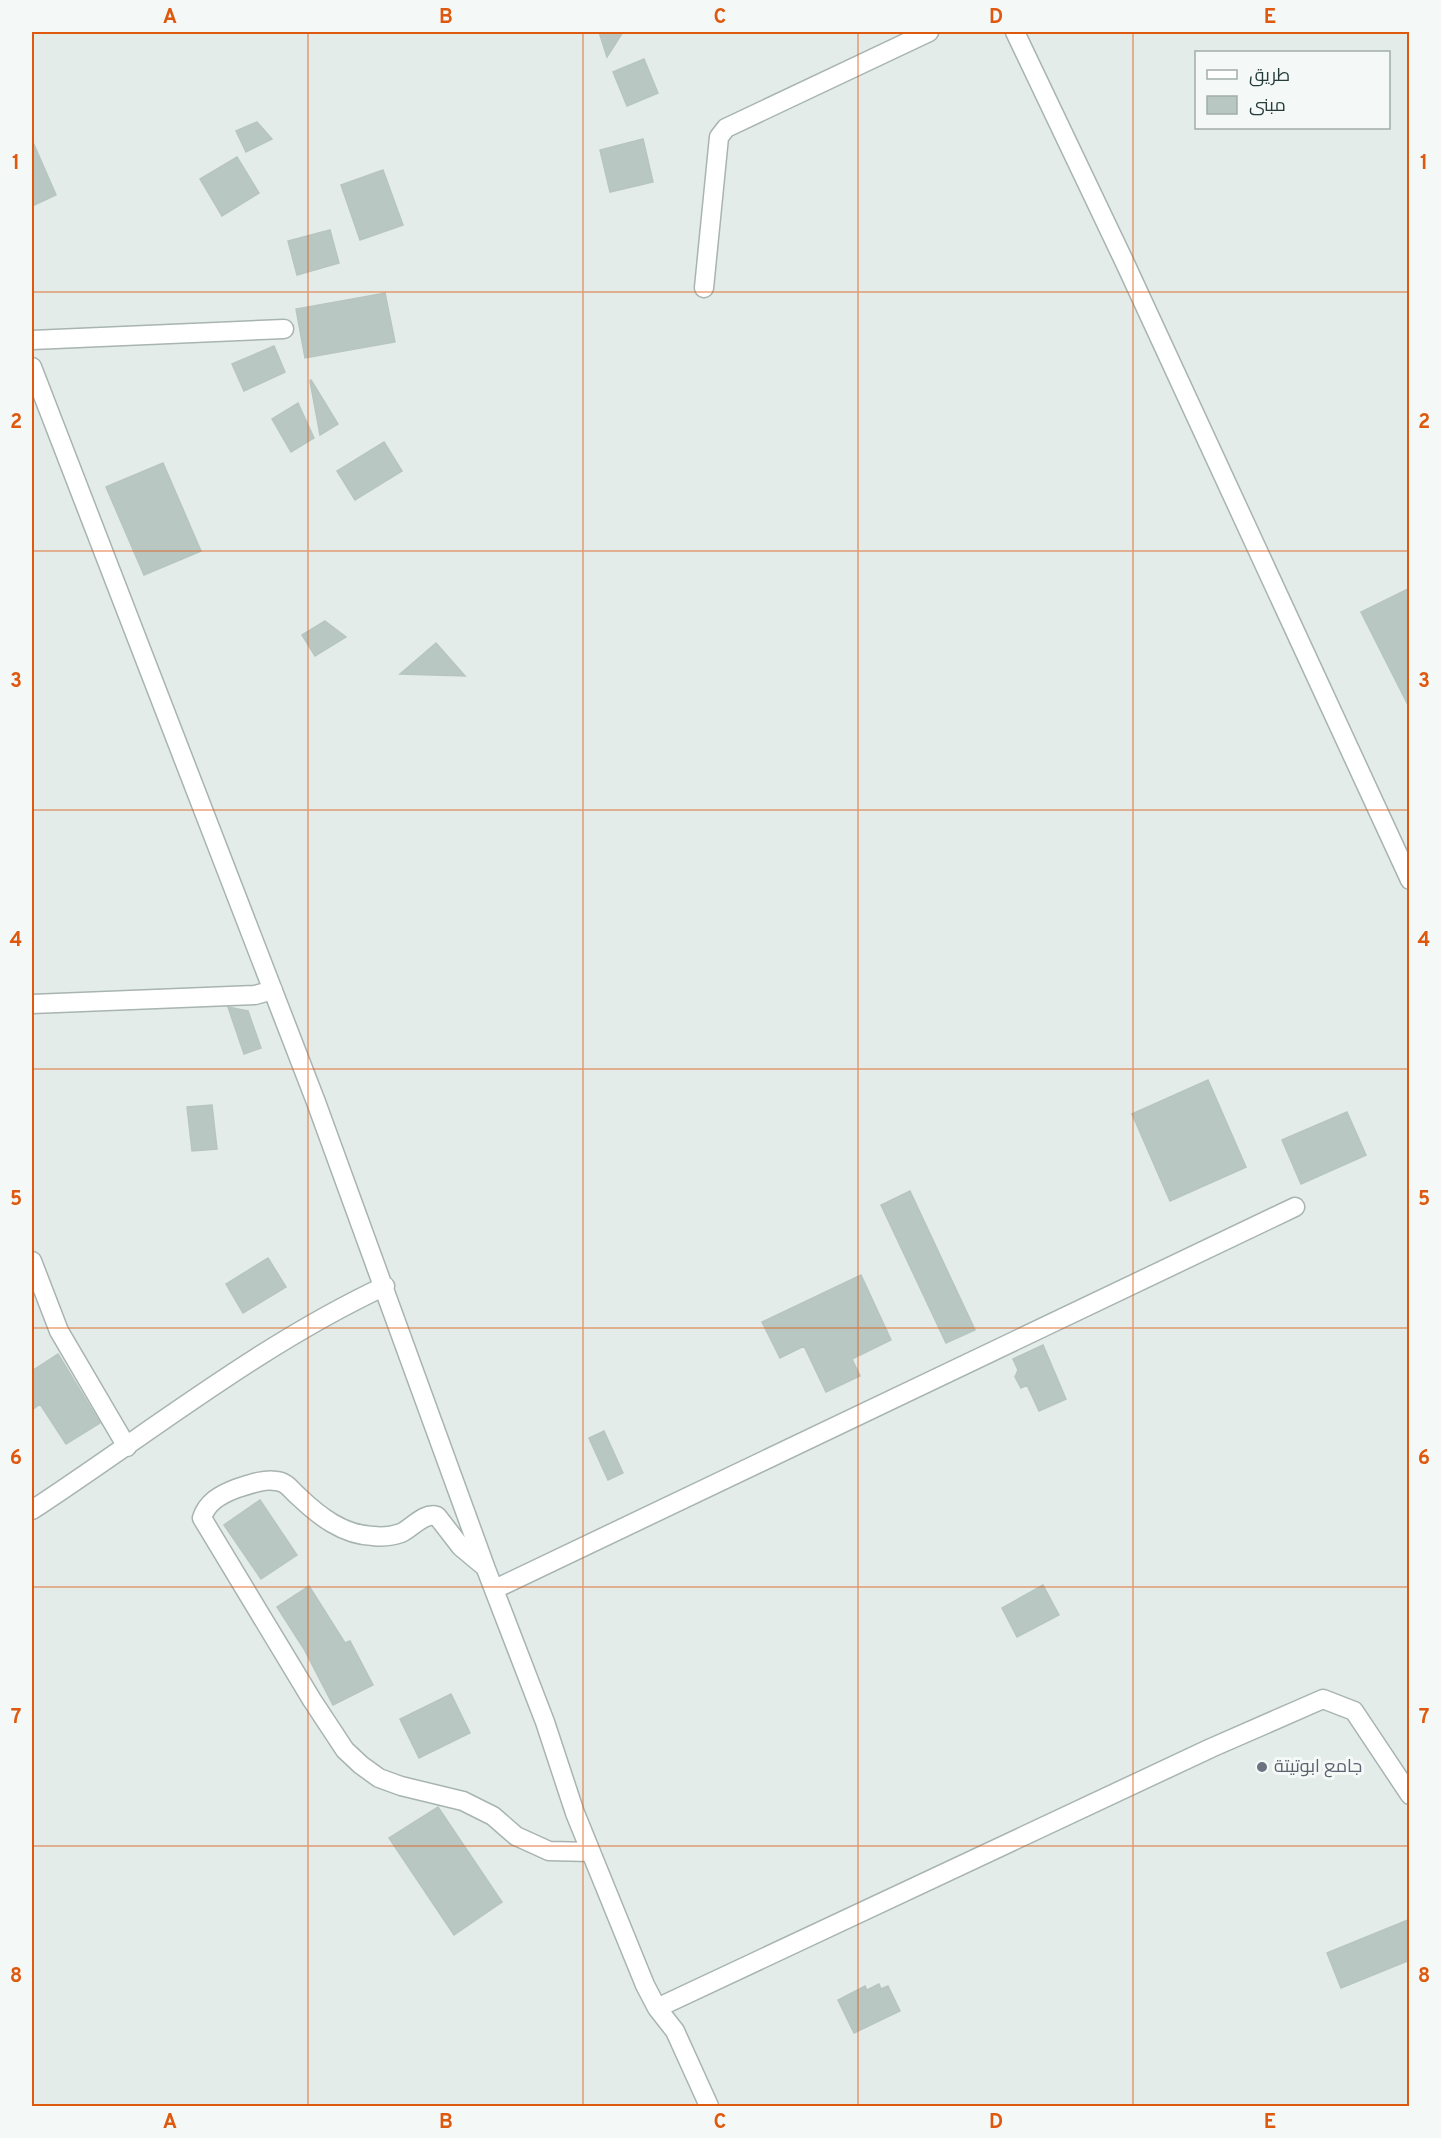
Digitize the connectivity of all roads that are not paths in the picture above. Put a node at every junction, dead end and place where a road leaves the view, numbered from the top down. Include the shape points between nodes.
1 (929, 32) edge
2 (1015, 32) edge
3 (704, 288) dead end
4 (284, 329) dead end
5 (32, 340) edge
6 (32, 367) edge
7 (1410, 880) edge
8 (273, 990) junction
9 (32, 1004) edge
10 (1295, 1207) dead end
11 (32, 1261) edge
12 (385, 1286) junction
13 (127, 1446) junction
14 (32, 1510) edge
15 (486, 1569) junction
16 (495, 1589) junction
17 (1410, 1795) edge
18 (591, 1852) junction
19 (657, 2008) junction
20 (709, 2106) edge

1 - 3 street via 726,129 719,138
2 - 7 street
4 - 5 street
6 - 8 street
8 - 9 street via 238,996
8 - 12 street
10 - 16 street
11 - 13 street via 59,1331
12 - 13 street via 322,1317
12 - 15 street
13 - 14 street
15 - 16 street
15 - 18 street via 461,1547 437,1516 427,1517 400,1534 354,1534 338,1527 288,1484 276,1481 256,1482 227,1492 212,1501 202,1518 312,1700 345,1750 361,1766 401,1786 463,1801 493,1816 516,1836 549,1851
16 - 18 street
17 - 19 street via 1354,1711 1323,1700 1211,1748
18 - 19 street
19 - 20 street via 675,2031

